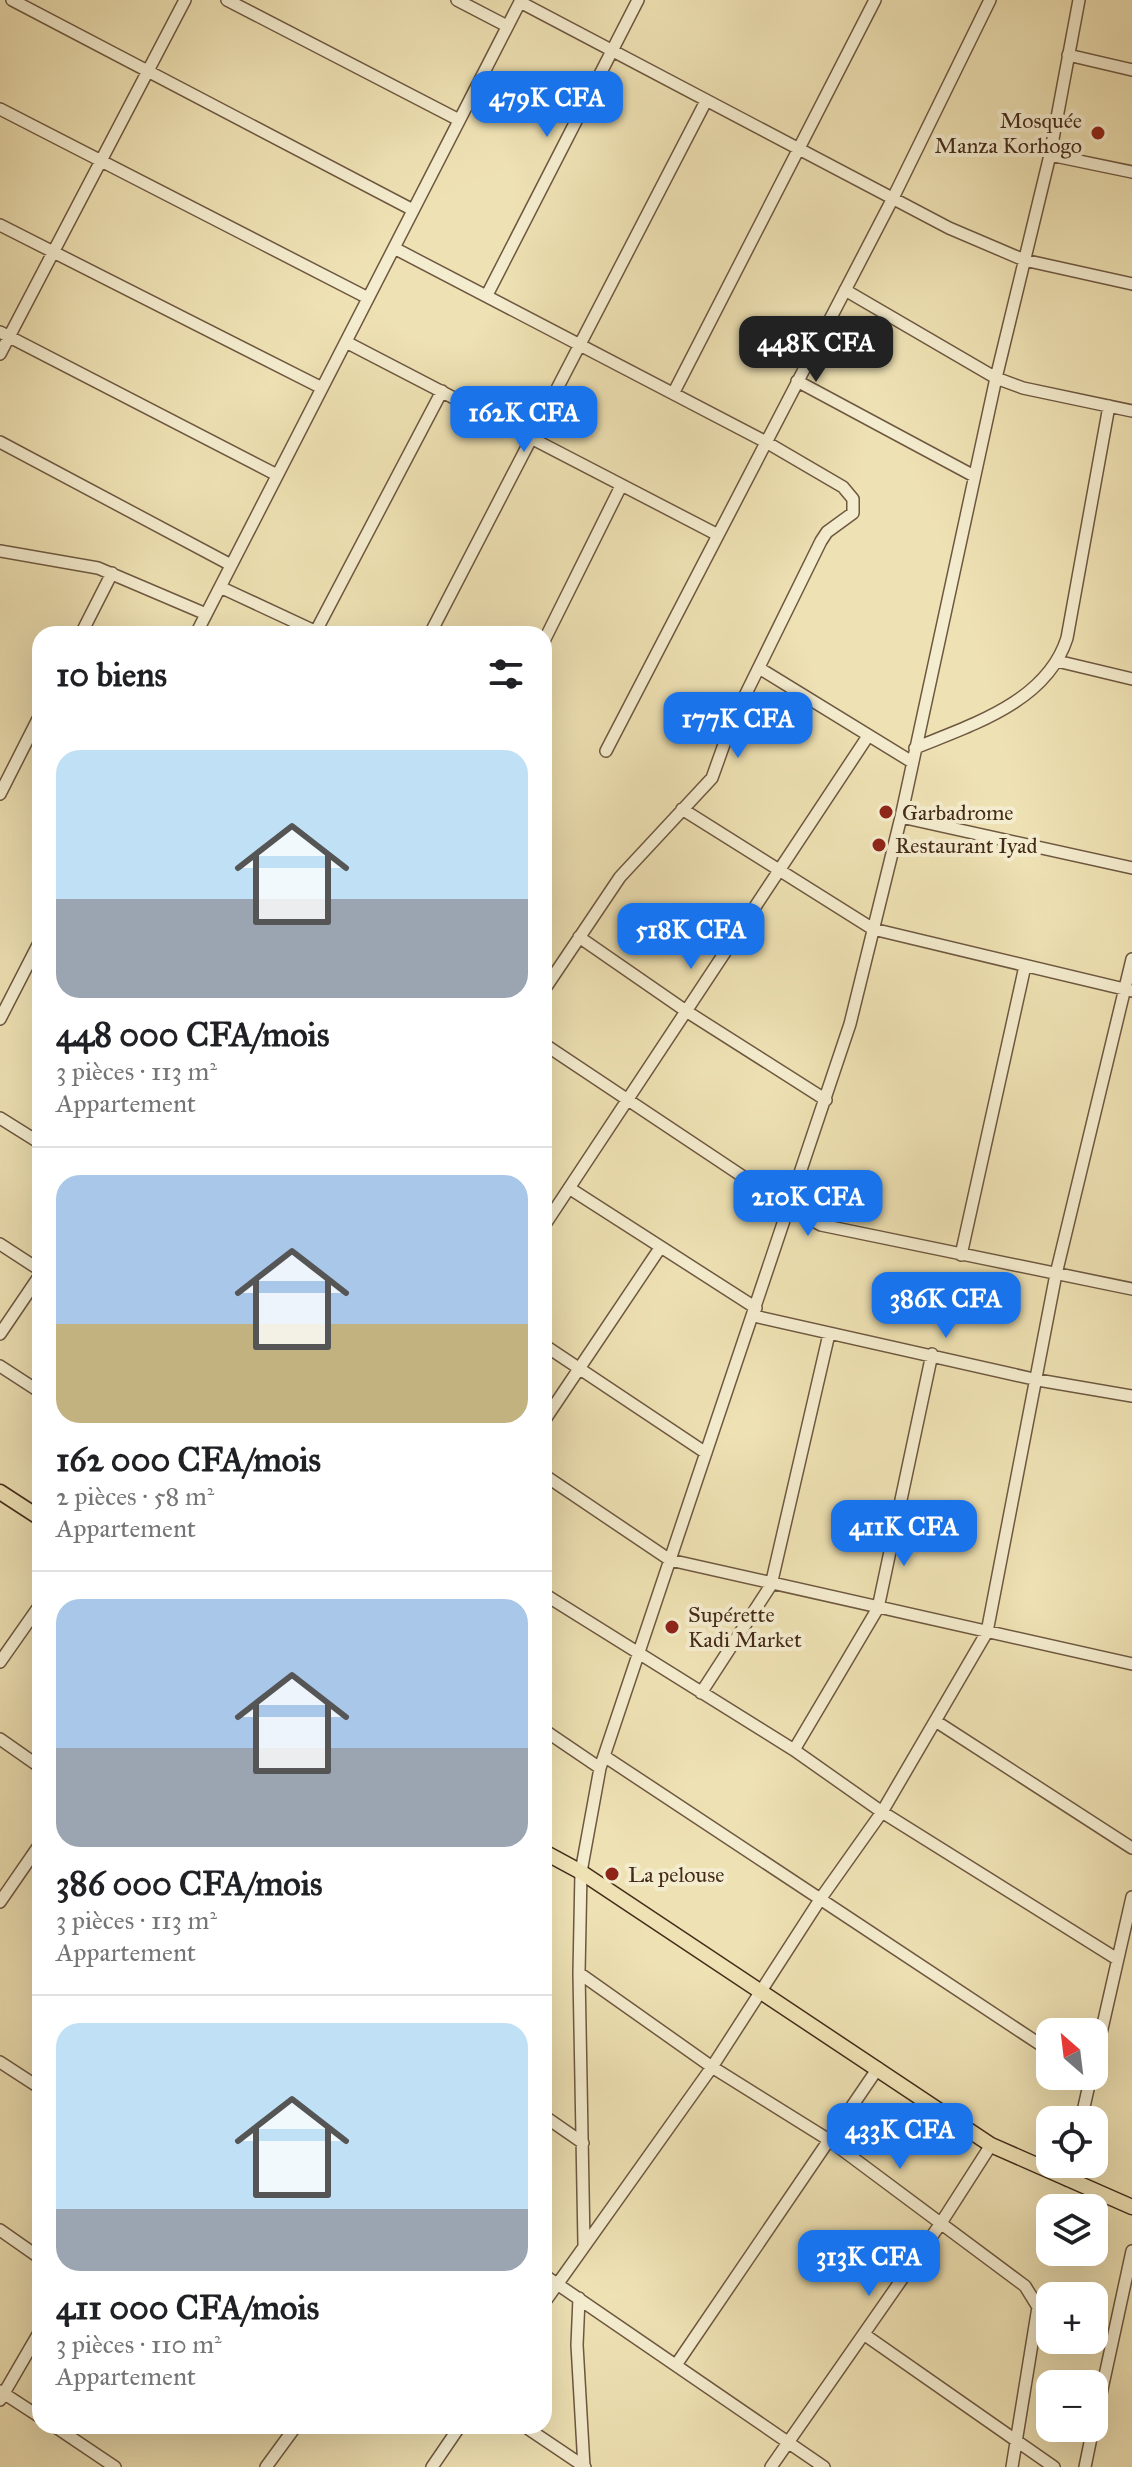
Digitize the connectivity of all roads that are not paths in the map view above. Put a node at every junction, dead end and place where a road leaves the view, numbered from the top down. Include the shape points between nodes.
1 (12, 0) edge
2 (185, 0) edge
3 (227, 0) edge
4 (457, 0) edge
5 (638, 0) edge
6 (875, 0) edge
7 (990, 0) edge
8 (1079, 0) edge
9 (520, 1) edge
10 (507, 26) junction
11 (611, 51) junction
12 (1068, 55) junction
13 (148, 70) junction
14 (1132, 70) edge
15 (706, 101) junction
16 (0, 109) edge
17 (459, 120) junction
18 (799, 150) junction
19 (1050, 155) junction
20 (101, 160) junction
21 (1132, 172) edge
22 (893, 198) junction
23 (413, 210) junction
24 (0, 225) edge
25 (394, 248) junction
26 (53, 252) junction
27 (1024, 260) junction
28 (1132, 284) edge
29 (845, 290) junction
30 (487, 295) junction
31 (368, 298) junction
32 (4, 334) edge
33 (346, 342) junction
34 (581, 344) junction
35 (0, 354) edge
36 (996, 378) junction
37 (797, 381) junction
38 (322, 388) junction
39 (442, 391) junction
40 (674, 392) junction
41 (1109, 406) junction
42 (1132, 411) edge
43 (530, 437) junction
44 (0, 442) edge
45 (766, 442) junction
46 (277, 475) junction
47 (974, 476) junction
48 (621, 486) junction
49 (718, 535) junction
50 (0, 551) edge
51 (0, 558) edge
52 (231, 565) junction
53 (112, 573) junction
54 (220, 587) junction
55 (206, 614) junction
56 (85, 626) edge
57 (200, 626) edge
58 (304, 626) edge
59 (323, 626) edge
60 (434, 626) edge
61 (551, 626) edge
62 (1057, 661) junction
63 (759, 668) junction
64 (1132, 679) edge
65 (32, 731) edge
66 (868, 736) junction
67 (915, 748) junction
68 (606, 751) dead end
69 (912, 762) junction
70 (0, 794) edge
71 (682, 809) junction
72 (901, 817) junction
73 (1132, 868) edge
74 (778, 870) junction
75 (873, 929) junction
76 (579, 937) junction
77 (32, 957) edge
78 (1132, 959) edge
79 (1025, 966) junction
80 (552, 978) edge
81 (1128, 990) edge
82 (686, 1011) junction
83 (0, 1019) edge
84 (552, 1049) edge
85 (627, 1098) junction
86 (826, 1100) junction
87 (0, 1118) edge
88 (32, 1138) edge
89 (569, 1188) junction
90 (790, 1208) junction
91 (552, 1214) edge
92 (0, 1244) edge
93 (660, 1248) junction
94 (961, 1255) junction
95 (32, 1266) edge
96 (1056, 1274) junction
97 (32, 1284) edge
98 (1132, 1289) edge
99 (755, 1312) junction
100 (0, 1334) edge
101 (829, 1334) junction
102 (552, 1351) edge
103 (932, 1354) junction
104 (0, 1366) edge
105 (579, 1370) junction
106 (1038, 1380) junction
107 (32, 1387) edge
108 (1132, 1396) edge
109 (552, 1409) edge
110 (706, 1453) junction
111 (552, 1480) edge
112 (1, 1493) edge
113 (32, 1513) edge
114 (670, 1560) junction
115 (771, 1585) junction
116 (552, 1599) edge
117 (878, 1608) junction
118 (32, 1616) edge
119 (987, 1632) junction
120 (638, 1655) junction
121 (0, 1662) edge
122 (1132, 1664) edge
123 (701, 1693) junction
124 (937, 1722) junction
125 (552, 1735) edge
126 (0, 1739) edge
127 (794, 1750) junction
128 (604, 1756) junction
129 (32, 1761) edge
130 (600, 1768) junction
131 (882, 1812) junction
132 (1132, 1848) edge
133 (32, 1856) edge
134 (552, 1856) edge
135 (581, 1872) junction
136 (1132, 1897) edge
137 (821, 1898) junction
138 (0, 1902) edge
139 (1117, 1959) junction
140 (579, 1973) junction
141 (761, 1991) junction
142 (1104, 2018) edge
143 (1036, 2042) edge
144 (0, 2062) edge
145 (712, 2067) junction
146 (878, 2068) junction
147 (32, 2083) edge
148 (552, 2122) edge
149 (829, 2140) junction
150 (583, 2143) junction
151 (991, 2145) junction
152 (1067, 2180) joint
153 (1132, 2207) edge
154 (941, 2223) junction
155 (0, 2230) edge
156 (584, 2244) junction
157 (1132, 2251) edge
158 (32, 2252) edge
159 (552, 2281) edge
160 (557, 2284) junction
161 (552, 2291) edge
162 (579, 2298) junction
163 (865, 2335) junction
164 (32, 2344) edge
165 (676, 2365) junction
166 (1106, 2370) edge
167 (2, 2395) edge
168 (32, 2412) edge
169 (66, 2434) edge
170 (289, 2434) edge
171 (455, 2434) edge
172 (536, 2434) edge
173 (1018, 2441) junction
174 (1091, 2442) edge
175 (788, 2443) junction
176 (115, 2467) edge
177 (266, 2467) edge
178 (432, 2467) edge
179 (584, 2467) edge
180 (771, 2467) edge
181 (824, 2467) edge
182 (1012, 2467) edge
183 (1054, 2467) edge
184 (1085, 2467) edge

1 - 13 street
2 - 13 street
3 - 17 street
4 - 10 street
5 - 11 street
6 - 18 street
7 - 22 street
8 - 12 street
9 - 10 street
9 - 11 street
10 - 17 street
11 - 15 street
11 - 30 street
12 - 14 street
12 - 19 street
13 - 20 street
13 - 23 street
15 - 18 street
15 - 34 street
16 - 20 street
17 - 23 street
18 - 22 street
18 - 40 street
19 - 21 street
19 - 27 street
20 - 26 street
20 - 31 street
22 - 27 street
22 - 29 street
23 - 25 street
24 - 26 street
25 - 30 street
25 - 31 street
26 - 32 street
26 - 38 street
27 - 28 street
27 - 36 street
29 - 36 street
29 - 37 street
30 - 34 street
31 - 33 street
32 - 35 street
32 - 46 street
33 - 38 street
33 - 39 street
34 - 40 street
34 - 43 street
36 - 41 street
36 - 47 street
37 - 45 street
37 - 47 street
38 - 46 street
39 - 43 street
39 - 59 street
40 - 45 street
41 - 42 street
41 - 62 street via 1067,638
43 - 48 street
43 - 60 street
44 - 52 street
45 - 49 street
45 - 63 street via 843,487 854,506 821,541
46 - 52 street
47 - 67 street
48 - 49 street
48 - 61 street
49 - 68 street
50 - 51 street
50 - 53 street
52 - 54 street
53 - 55 street
53 - 56 street
54 - 55 street
54 - 58 street
55 - 57 street
62 - 64 street
62 - 67 street via 1037,684 997,712
63 - 66 street
63 - 71 street via 712,778
65 - 70 street
66 - 69 street
66 - 74 street
67 - 69 street
69 - 72 street
71 - 74 street
71 - 76 street via 620,877
72 - 73 street
72 - 75 street
74 - 75 street
74 - 82 street
75 - 79 street
75 - 86 street
76 - 80 street
76 - 82 street
77 - 83 street
78 - 81 street
79 - 81 street
79 - 94 street
81 - 96 street
82 - 85 street
82 - 86 street
84 - 85 street
85 - 89 street
85 - 90 street
86 - 90 street
87 - 88 street
89 - 91 street
89 - 93 street
90 - 94 street via 839,1230
90 - 99 street
92 - 95 street
93 - 99 street
93 - 105 street
94 - 96 street
96 - 98 street
96 - 106 street
97 - 100 street
99 - 101 street
99 - 110 street
101 - 103 street
101 - 115 street
102 - 105 street
103 - 106 street
103 - 117 street
104 - 107 street
105 - 109 street
105 - 110 street
106 - 108 street
106 - 119 street
110 - 114 street
111 - 114 street
112 - 113 main road
114 - 115 street
114 - 120 street
115 - 117 street
115 - 123 street
116 - 120 street
117 - 119 street
117 - 127 street
118 - 121 street
119 - 122 street
119 - 124 street
120 - 123 street
120 - 128 street
123 - 127 street
124 - 131 street
124 - 132 street
125 - 130 street
126 - 129 street
127 - 131 street
128 - 130 street
128 - 137 street
130 - 135 street
131 - 137 street
131 - 139 street
133 - 138 street
134 - 135 main road
135 - 140 street
135 - 141 main road
136 - 139 street
137 - 141 street
137 - 143 street
139 - 142 street
140 - 145 street
140 - 150 street
141 - 145 street
141 - 146 main road
144 - 147 street
145 - 149 street
145 - 156 street
146 - 149 street
146 - 151 main road
148 - 150 street
149 - 154 street
149 - 165 street
150 - 156 street
151 - 152 main road
151 - 154 street
152 - 153 main road
154 - 163 street
154 - 173 street via 1025,2286 1038,2307
155 - 158 street
156 - 160 street
157 - 166 street
159 - 160 street
160 - 161 street
160 - 162 street
162 - 165 street
162 - 179 street
163 - 173 street
163 - 175 street
164 - 167 street
165 - 175 street
167 - 168 street
169 - 176 street
170 - 177 street
171 - 178 street
172 - 179 street
173 - 182 street
173 - 183 street
174 - 184 street
175 - 180 street
175 - 181 street

